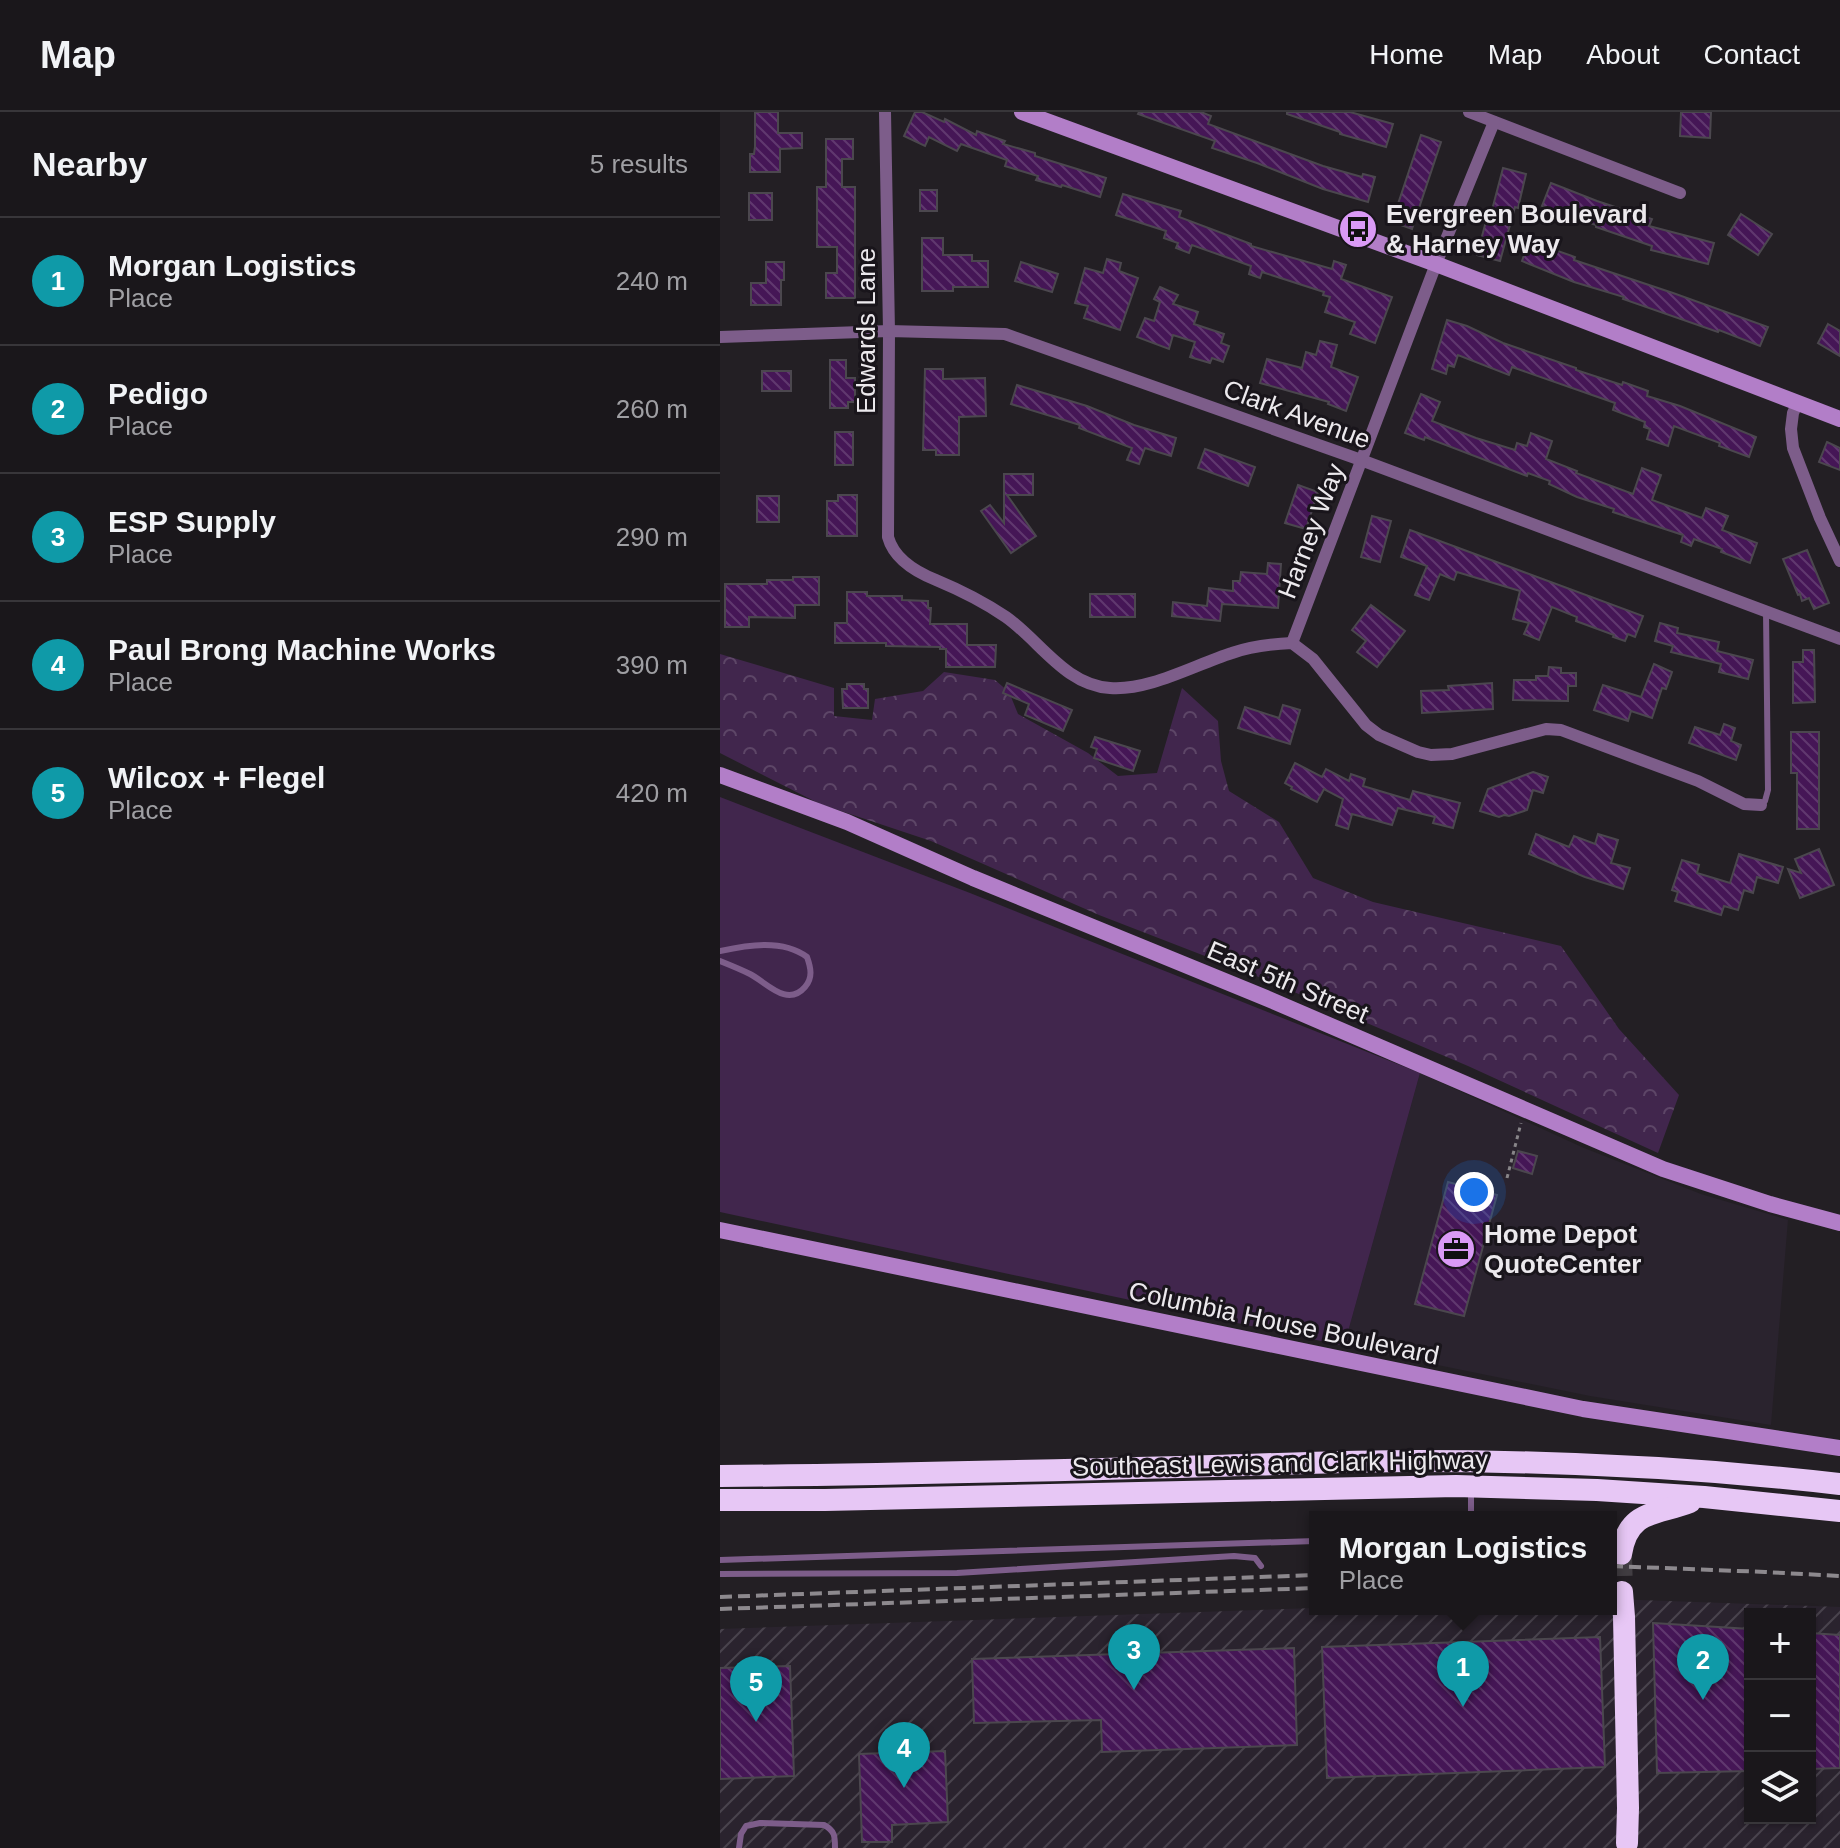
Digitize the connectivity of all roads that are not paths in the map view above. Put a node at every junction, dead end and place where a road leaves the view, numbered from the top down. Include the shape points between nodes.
1 (885, 112) edge
2 (1022, 112) edge
3 (1469, 112) edge
4 (1494, 122) junction
5 (1680, 193) dead end
6 (1436, 264) junction
7 (889, 331) junction
8 (720, 337) edge
9 (1798, 402) junction
10 (1840, 419) edge
11 (1361, 460) junction
12 (1840, 561) edge
13 (1766, 611) junction
14 (1840, 639) edge
15 (1292, 643) junction
16 (720, 775) edge
17 (1761, 805) joint
18 (720, 951) edge
19 (720, 961) edge
20 (1840, 1223) edge
21 (720, 1230) edge
22 (1840, 1448) edge
23 (720, 1476) edge
24 (1840, 1484) edge
25 (1471, 1487) junction
26 (1704, 1497) junction
27 (720, 1500) edge
28 (1471, 1511) edge
29 (1840, 1511) edge
30 (1309, 1541) edge
31 (1621, 1554) tunnel mouth
32 (720, 1560) edge
33 (1261, 1566) dead end
34 (720, 1574) edge
35 (1622, 1592) tunnel mouth
36 (1626, 1846) edge
37 (739, 1848) edge
38 (835, 1848) edge

1 - 7 street, Edwards Lane
2 - 6 street
3 - 4 street
4 - 5 street
4 - 6 street, Harney Way
6 - 9 street
6 - 11 street, Harney Way
7 - 8 street, Clark Avenue
7 - 11 street, Clark Avenue via 1005,334
7 - 15 street, Edwards Lane via 888,537 891,549 915,571 961,590 1005,617 1073,676 1091,685 1129,688 1234,652
9 - 10 street
9 - 12 street via 1791,429 1793,448
11 - 13 street, Clark Avenue
11 - 15 street, Harney Way
13 - 14 street, Clark Avenue
13 - 17 lane via 1768,790
15 - 17 street via 1313,659 1366,725 1418,752 1452,754 1546,729 1561,730 1698,781 1744,804
16 - 20 street, East 5th Street via 847,822 1663,1169
18 - 19 lane via 742,946 797,950 807,957 811,976 801,992 789,995
21 - 22 street, Columbia House Boulevard via 1583,1409
23 - 24 highway, Southeast Lewis and Clark Highway via 1415,1461 1654,1468
25 - 26 highway, Southeast Lewis and Clark Highway
25 - 27 highway, Southeast Lewis and Clark Highway
25 - 28 lane
26 - 29 highway, Southeast Lewis and Clark Highway
26 - 31 highway via 1641,1519 1625,1537
30 - 32 lane
33 - 34 lane via 1255,1558 1234,1556 957,1573
35 - 36 highway
37 - 38 lane via 746,1826 760,1823 824,1825 832,1829

